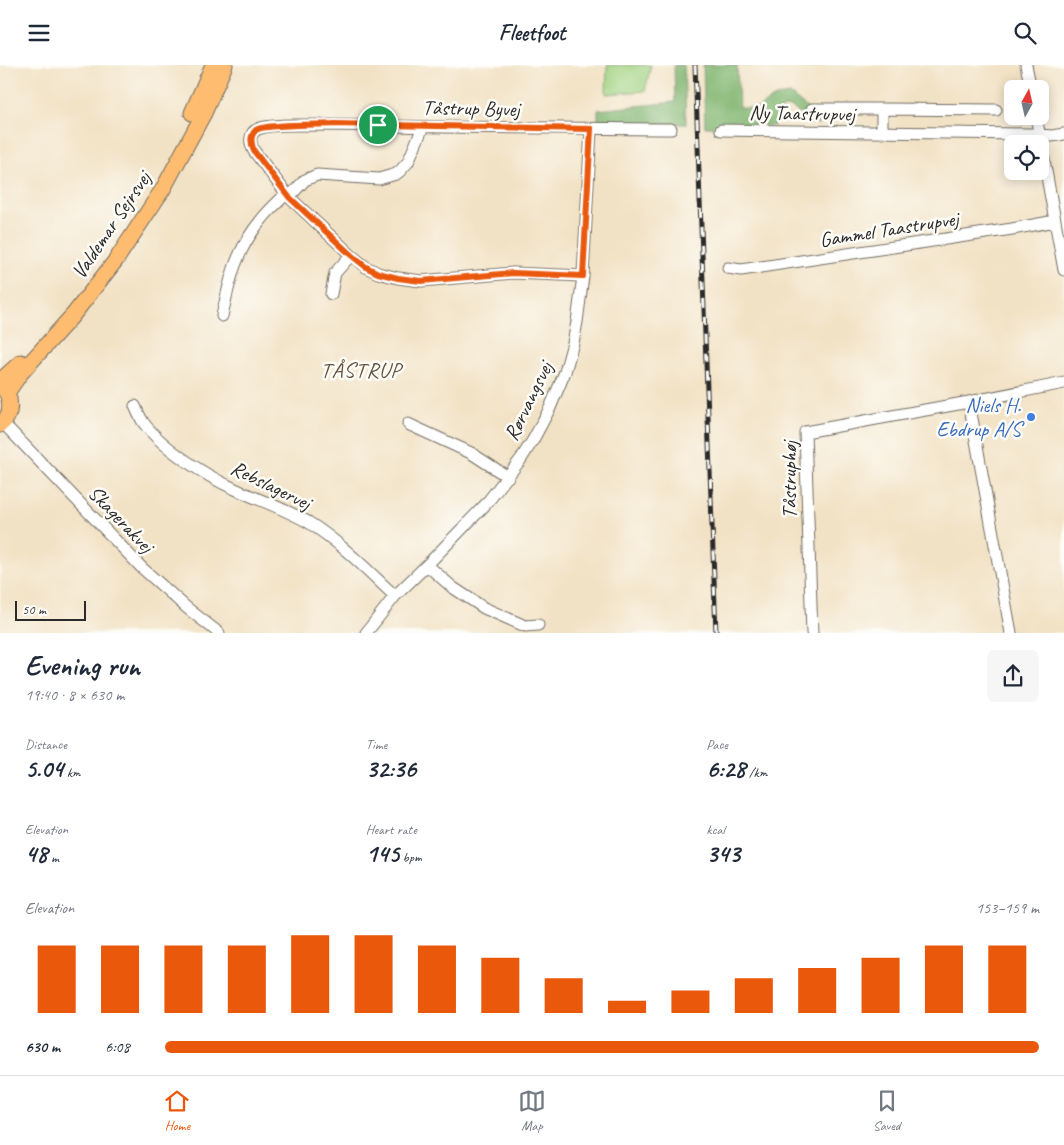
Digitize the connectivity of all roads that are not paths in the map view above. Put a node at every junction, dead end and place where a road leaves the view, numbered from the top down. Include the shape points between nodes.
1 (213, 65) edge
2 (225, 65) edge
3 (1026, 65) edge
4 (1029, 80) edge
5 (812, 109) dead end
6 (882, 109) junction
7 (996, 110) dead end
8 (1038, 125) edge
9 (423, 127) junction
10 (591, 129) junction
11 (671, 129) dead end
12 (721, 130) dead end
13 (882, 133) junction
14 (1064, 134) edge
15 (1040, 135) joint
16 (1049, 135) edge
17 (1048, 180) edge
18 (288, 195) junction
19 (1055, 221) junction
20 (351, 255) junction
21 (728, 268) dead end
22 (1064, 270) edge
23 (583, 276) junction
24 (331, 294) dead end
25 (222, 316) dead end
26 (1064, 383) edge
27 (2, 386) edge
28 (969, 402) junction
29 (135, 405) dead end
30 (1, 424) edge
31 (408, 424) dead end
32 (508, 477) junction
33 (427, 565) junction
34 (395, 596) junction
35 (538, 625) dead end
36 (219, 633) edge
37 (366, 633) edge
38 (812, 633) edge
39 (1011, 633) edge

1 - 27 main road, Valdemar Sejrsvej via 194,109 153,185 108,256 67,312
2 - 27 main road, Valdemar Sejrsvej via 204,113 162,189 116,260 73,315 20,374
3 - 4 street
5 - 6 street, Ny Taastrupvej
6 - 7 street, Ny Taastrupvej
6 - 13 street, Ny Taastrupvej
8 - 15 street
9 - 10 street, Tåstrup Byvej
9 - 18 street via 408,162 398,173 379,179 317,175 305,180
9 - 18 street, Tåstrup Byvej via 334,124 259,128 251,137 252,148
10 - 11 street, Tåstrup Byvej
10 - 23 street, Rørvangsvej
12 - 13 street, Ny Taastrupvej
13 - 15 street, Ny Taastrupvej
14 - 16 street, Ny Taastrupvej
17 - 19 street
18 - 20 street, Tåstrup Byvej
18 - 25 street via 262,218 243,246 230,277
19 - 21 street, Gammel Taastrupvej via 741,270
19 - 22 street
20 - 23 street, Tåstrup Byvej via 378,273 421,281 513,273
20 - 24 street via 335,273
23 - 32 street, Rørvangsvej via 577,322 565,372 533,440
26 - 28 street, Tåstruphøj
27 - 30 main road via 10,403 9,414
28 - 38 street, Tåstruphøj via 805,433
28 - 39 street
29 - 34 street, Rebslagervej via 142,421 178,455 234,489 285,510 318,529
30 - 36 street, Skagerakvej via 142,568
31 - 32 street via 467,451
32 - 33 street, Rørvangsvej
33 - 34 street, Rørvangsvej
33 - 35 street via 452,587 484,608 525,626
34 - 37 street, Rørvangsvej

